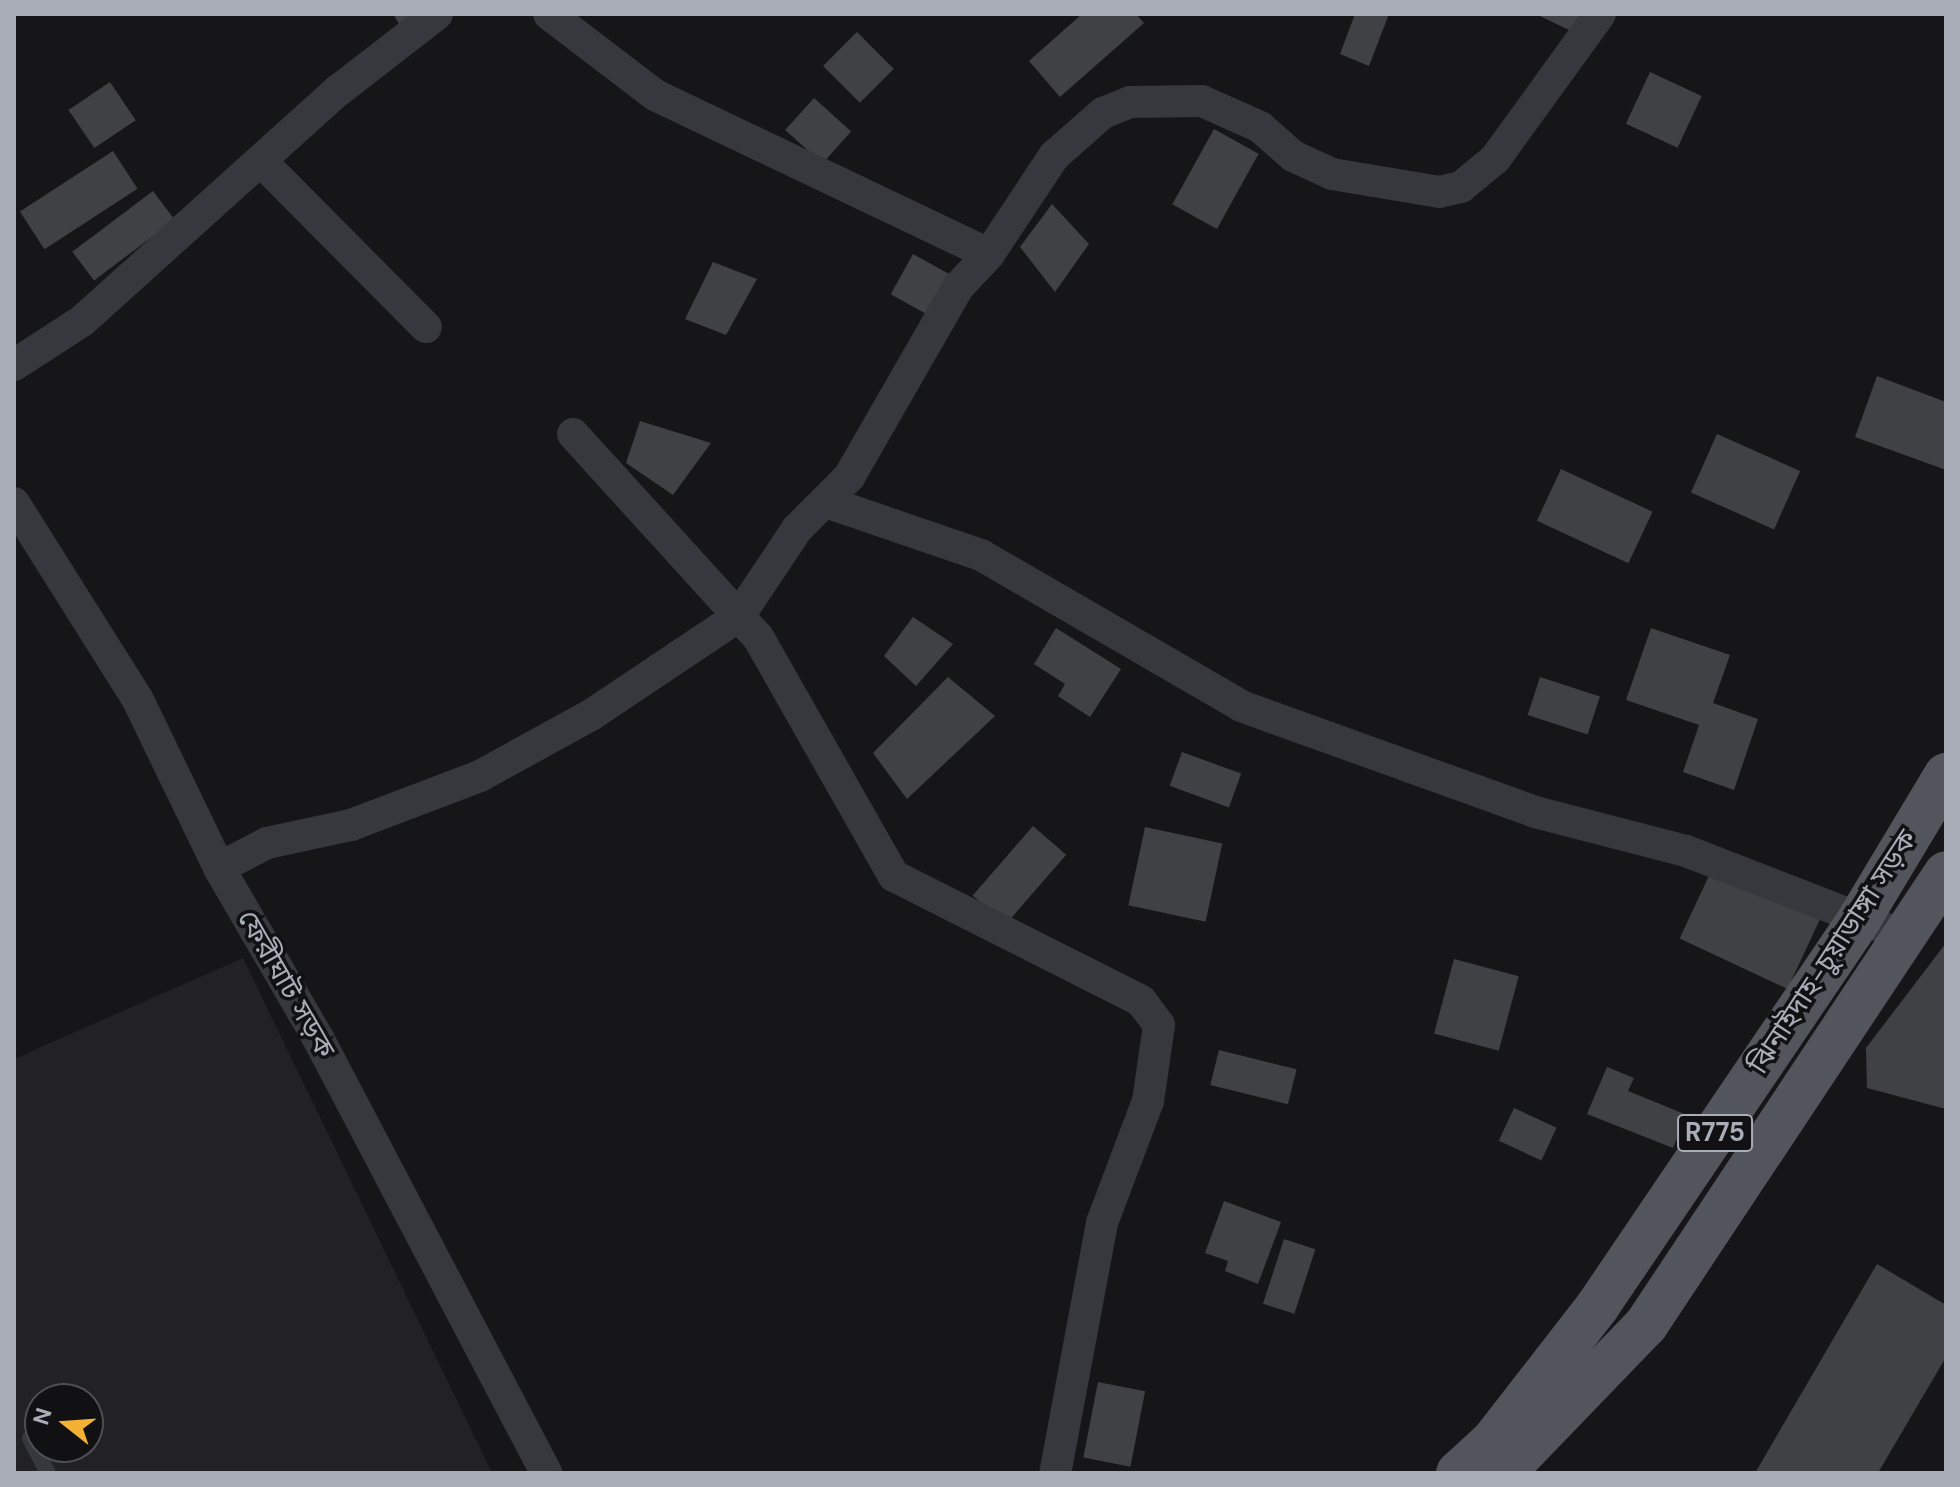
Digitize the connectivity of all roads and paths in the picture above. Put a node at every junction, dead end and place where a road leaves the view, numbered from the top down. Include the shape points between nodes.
1 (437, 14) edge
2 (549, 14) edge
3 (1600, 14) edge
4 (261, 161) junction
5 (989, 254) junction
6 (426, 327) dead end
7 (14, 365) edge
8 (573, 434) dead end
9 (14, 503) edge
10 (829, 503) junction
11 (739, 616) junction
12 (1946, 775) edge
13 (219, 868) junction
14 (1944, 879) edge
15 (1860, 918) junction
16 (1908, 937) junction
17 (546, 1473) edge
18 (1055, 1473) edge
19 (1458, 1473) edge
20 (1503, 1473) edge

1 - 4 street
2 - 5 street via 655,95
3 - 5 street via 1536,109 1461,187 1439,192 1332,174 1202,101 1130,102 1075,132
4 - 6 street
4 - 7 street via 82,321
5 - 10 street via 927,333 881,427
8 - 11 street
9 - 13 street, ফেরীঘাট সড়ক via 137,698
10 - 11 street via 797,529
10 - 15 street via 981,555 1241,706 1535,812 1686,851
11 - 13 street via 591,715 480,776 351,825 267,843
11 - 18 street via 758,637 894,876 1141,1001 1159,1025 1148,1101 1102,1223
12 - 15 main road, ঝিনাইদাহ-চুয়াডাঙ্গা সড়ক / R775
13 - 17 street, ফেরীঘাট সড়ক via 318,1038
14 - 16 main road, ঝিনাইদাহ-চুয়াডাঙ্গা সড়ক / R775
15 - 16 street
15 - 19 main road, ঝিনাইদাহ-চুয়াডাঙ্গা সড়ক / R775 via 1597,1307 1493,1441
16 - 20 main road, ঝিনাইদাহ-চুয়াডাঙ্গা সড়ক / R775 via 1646,1325

